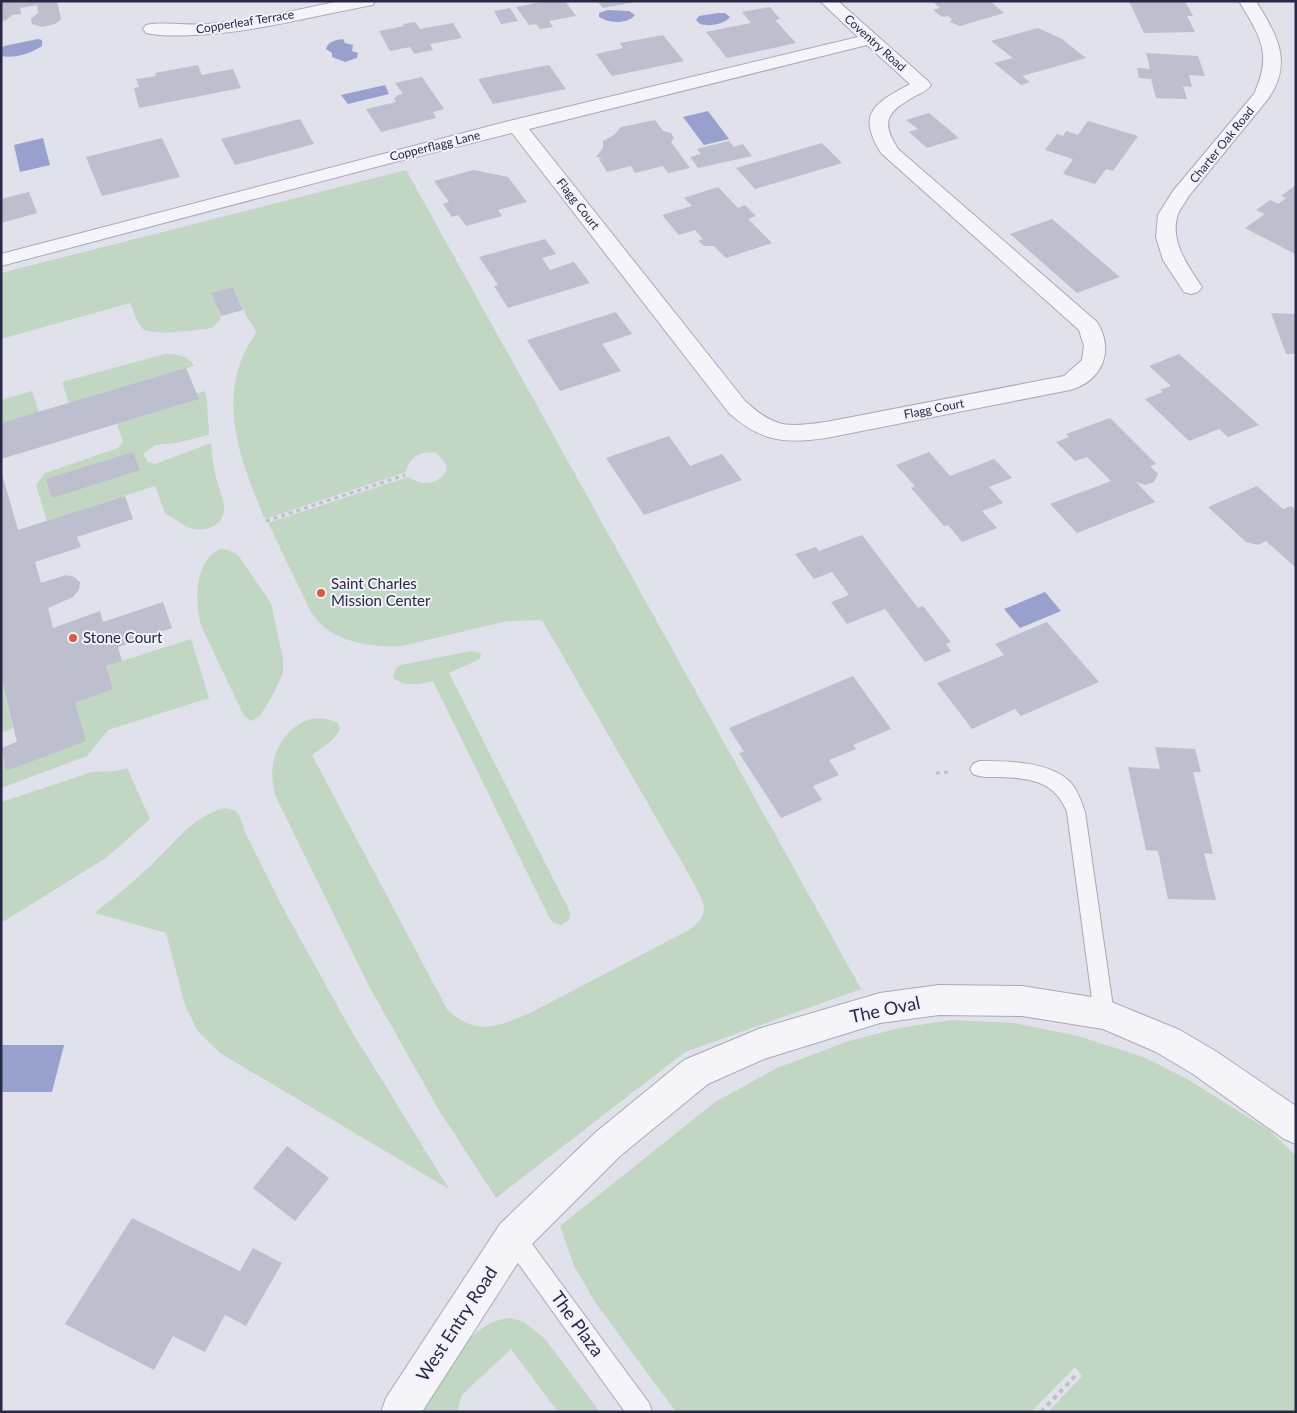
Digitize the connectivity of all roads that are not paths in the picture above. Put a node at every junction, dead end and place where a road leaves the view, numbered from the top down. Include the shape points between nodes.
1 (367, 1) edge
2 (828, 1) edge
3 (1247, 1) edge
4 (152, 29) dead end
5 (870, 39) junction
6 (922, 85) joint
7 (516, 126) junction
8 (1, 260) edge
9 (1191, 287) dead end
10 (979, 769) dead end
11 (1104, 1014) junction
12 (1296, 1128) edge
13 (513, 1237) junction
14 (400, 1412) edge
15 (640, 1412) edge

1 - 4 street, Copperleaf Terrace via 217,29
2 - 5 street, Coventry Road
3 - 9 street, Charter Oak Road via 1273,48 1274,64 1262,95 1180,195 1168,215 1166,236 1173,260
5 - 6 street, Coventry Road
5 - 7 street, Copperflagg Lane
6 - 7 street, Flagg Court via 884,107 877,128 881,140 891,153 1089,328 1096,342 1094,357 1087,372 1070,382 798,434 774,432 756,424 738,406
7 - 8 street, Copperflagg Lane
10 - 11 lane via 1012,769 1046,778 1064,788 1072,799
11 - 12 street, The Oval via 1168,1041 1205,1063
11 - 13 street, The Oval via 1022,1000 939,1000 880,1008 761,1044 696,1072 608,1144
13 - 14 street, West Entry Road
13 - 15 lane, The Plaza

